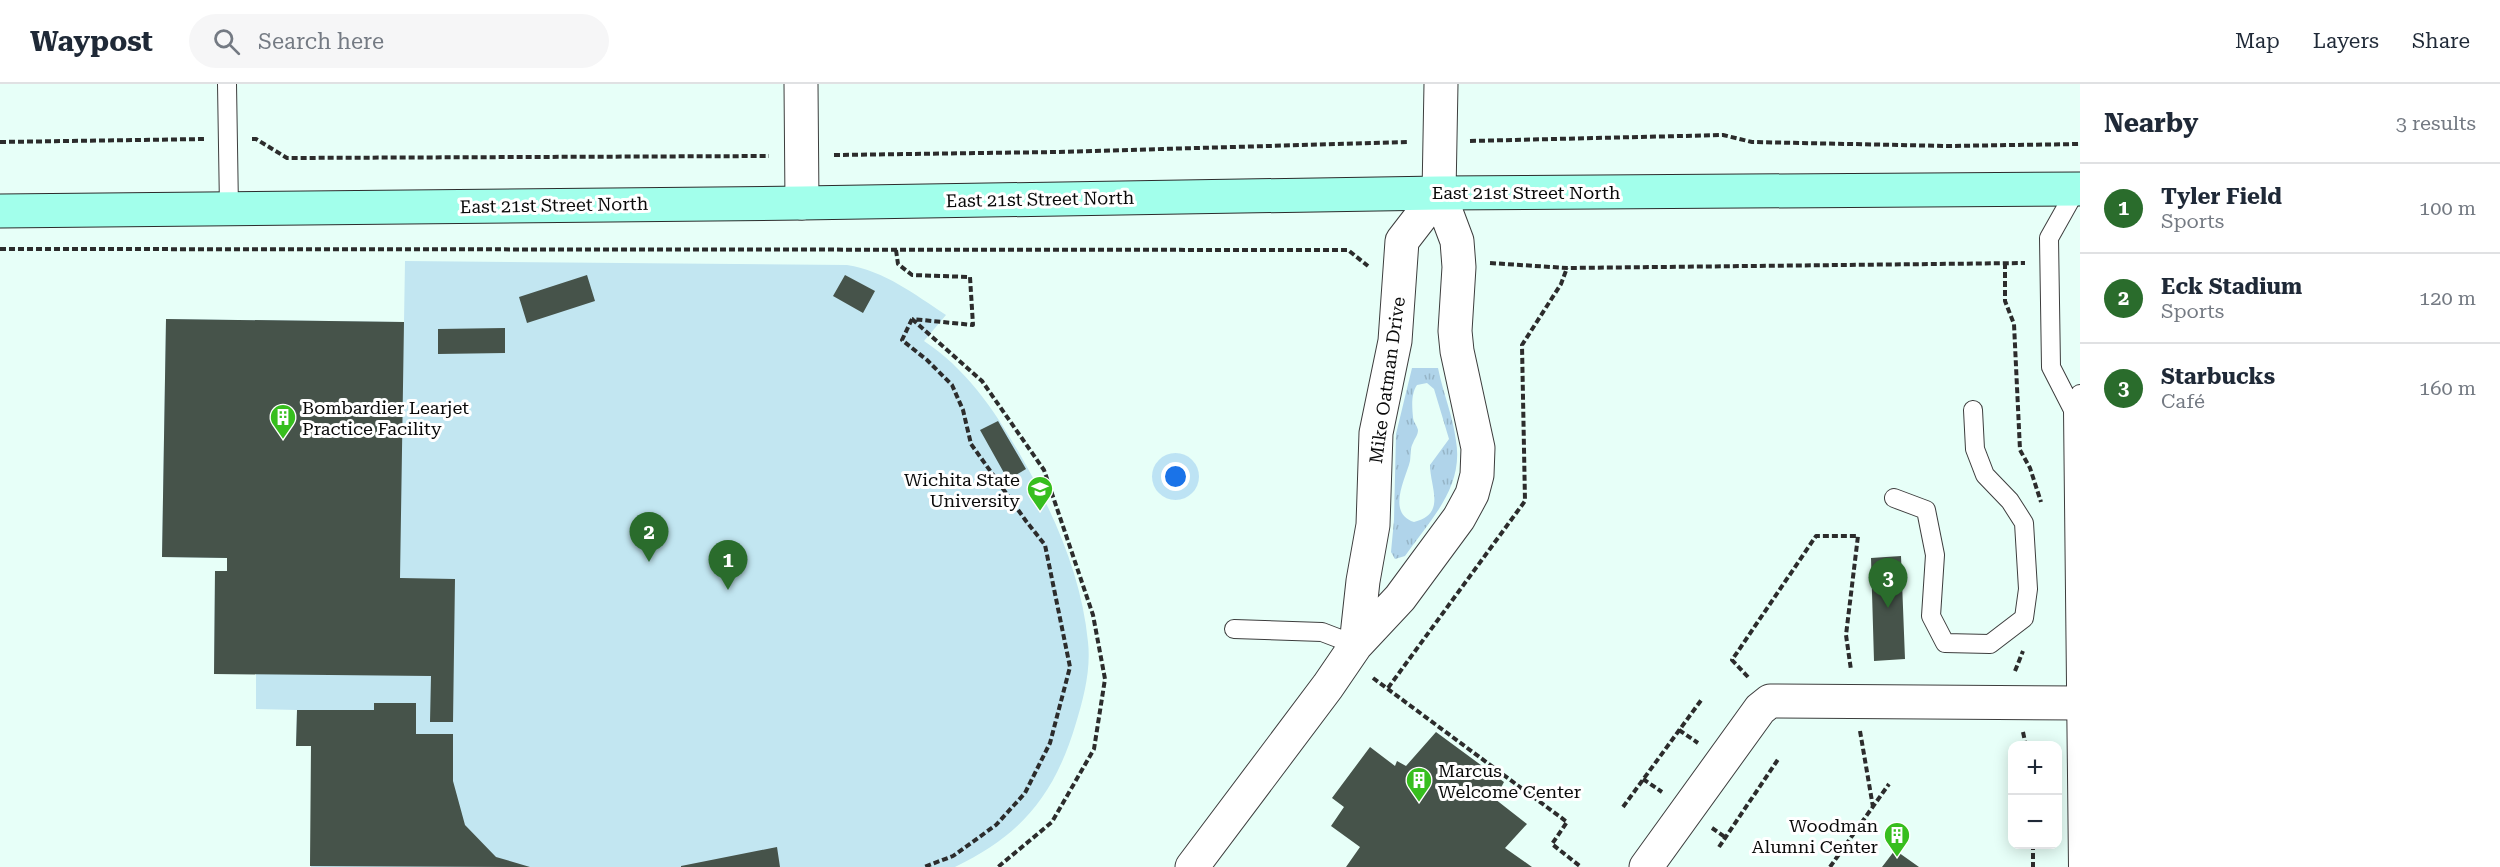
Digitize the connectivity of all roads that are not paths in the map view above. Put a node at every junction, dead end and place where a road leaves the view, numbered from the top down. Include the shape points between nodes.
1 (227, 84) edge
2 (801, 84) edge
3 (1441, 84) edge
4 (2079, 192) edge
5 (1439, 193) junction
6 (802, 203) junction
7 (230, 208) junction
8 (0, 211) edge
9 (2077, 402) edge
10 (1972, 410) dead end
11 (1894, 498) dead end
12 (1234, 629) dead end
13 (1356, 645) junction
14 (2078, 703) edge
15 (1192, 867) edge
16 (1646, 867) edge
17 (2078, 867) edge

1 - 7 lane
2 - 6 street
3 - 5 street
4 - 5 main road, East 21st Street North
4 - 9 lane via 2049,238 2051,367
5 - 6 main road, East 21st Street North
5 - 13 street, Mike Oatman Drive via 1402,241 1395,341 1376,433 1373,525
5 - 13 street, Mike Oatman Drive via 1457,241 1456,341 1478,440 1477,475 1469,501 1451,530 1400,598
6 - 7 main road, East 21st Street North
7 - 8 main road, East 21st Street North
9 - 14 lane
10 - 11 lane via 1975,449 1985,475 2010,501 2024,523 2028,589 2024,618 1990,644 1945,643 1931,616 1935,555 1926,510
12 - 13 lane via 1322,632
13 - 15 street, Mike Oatman Drive
14 - 16 street via 1770,700
14 - 17 lane

